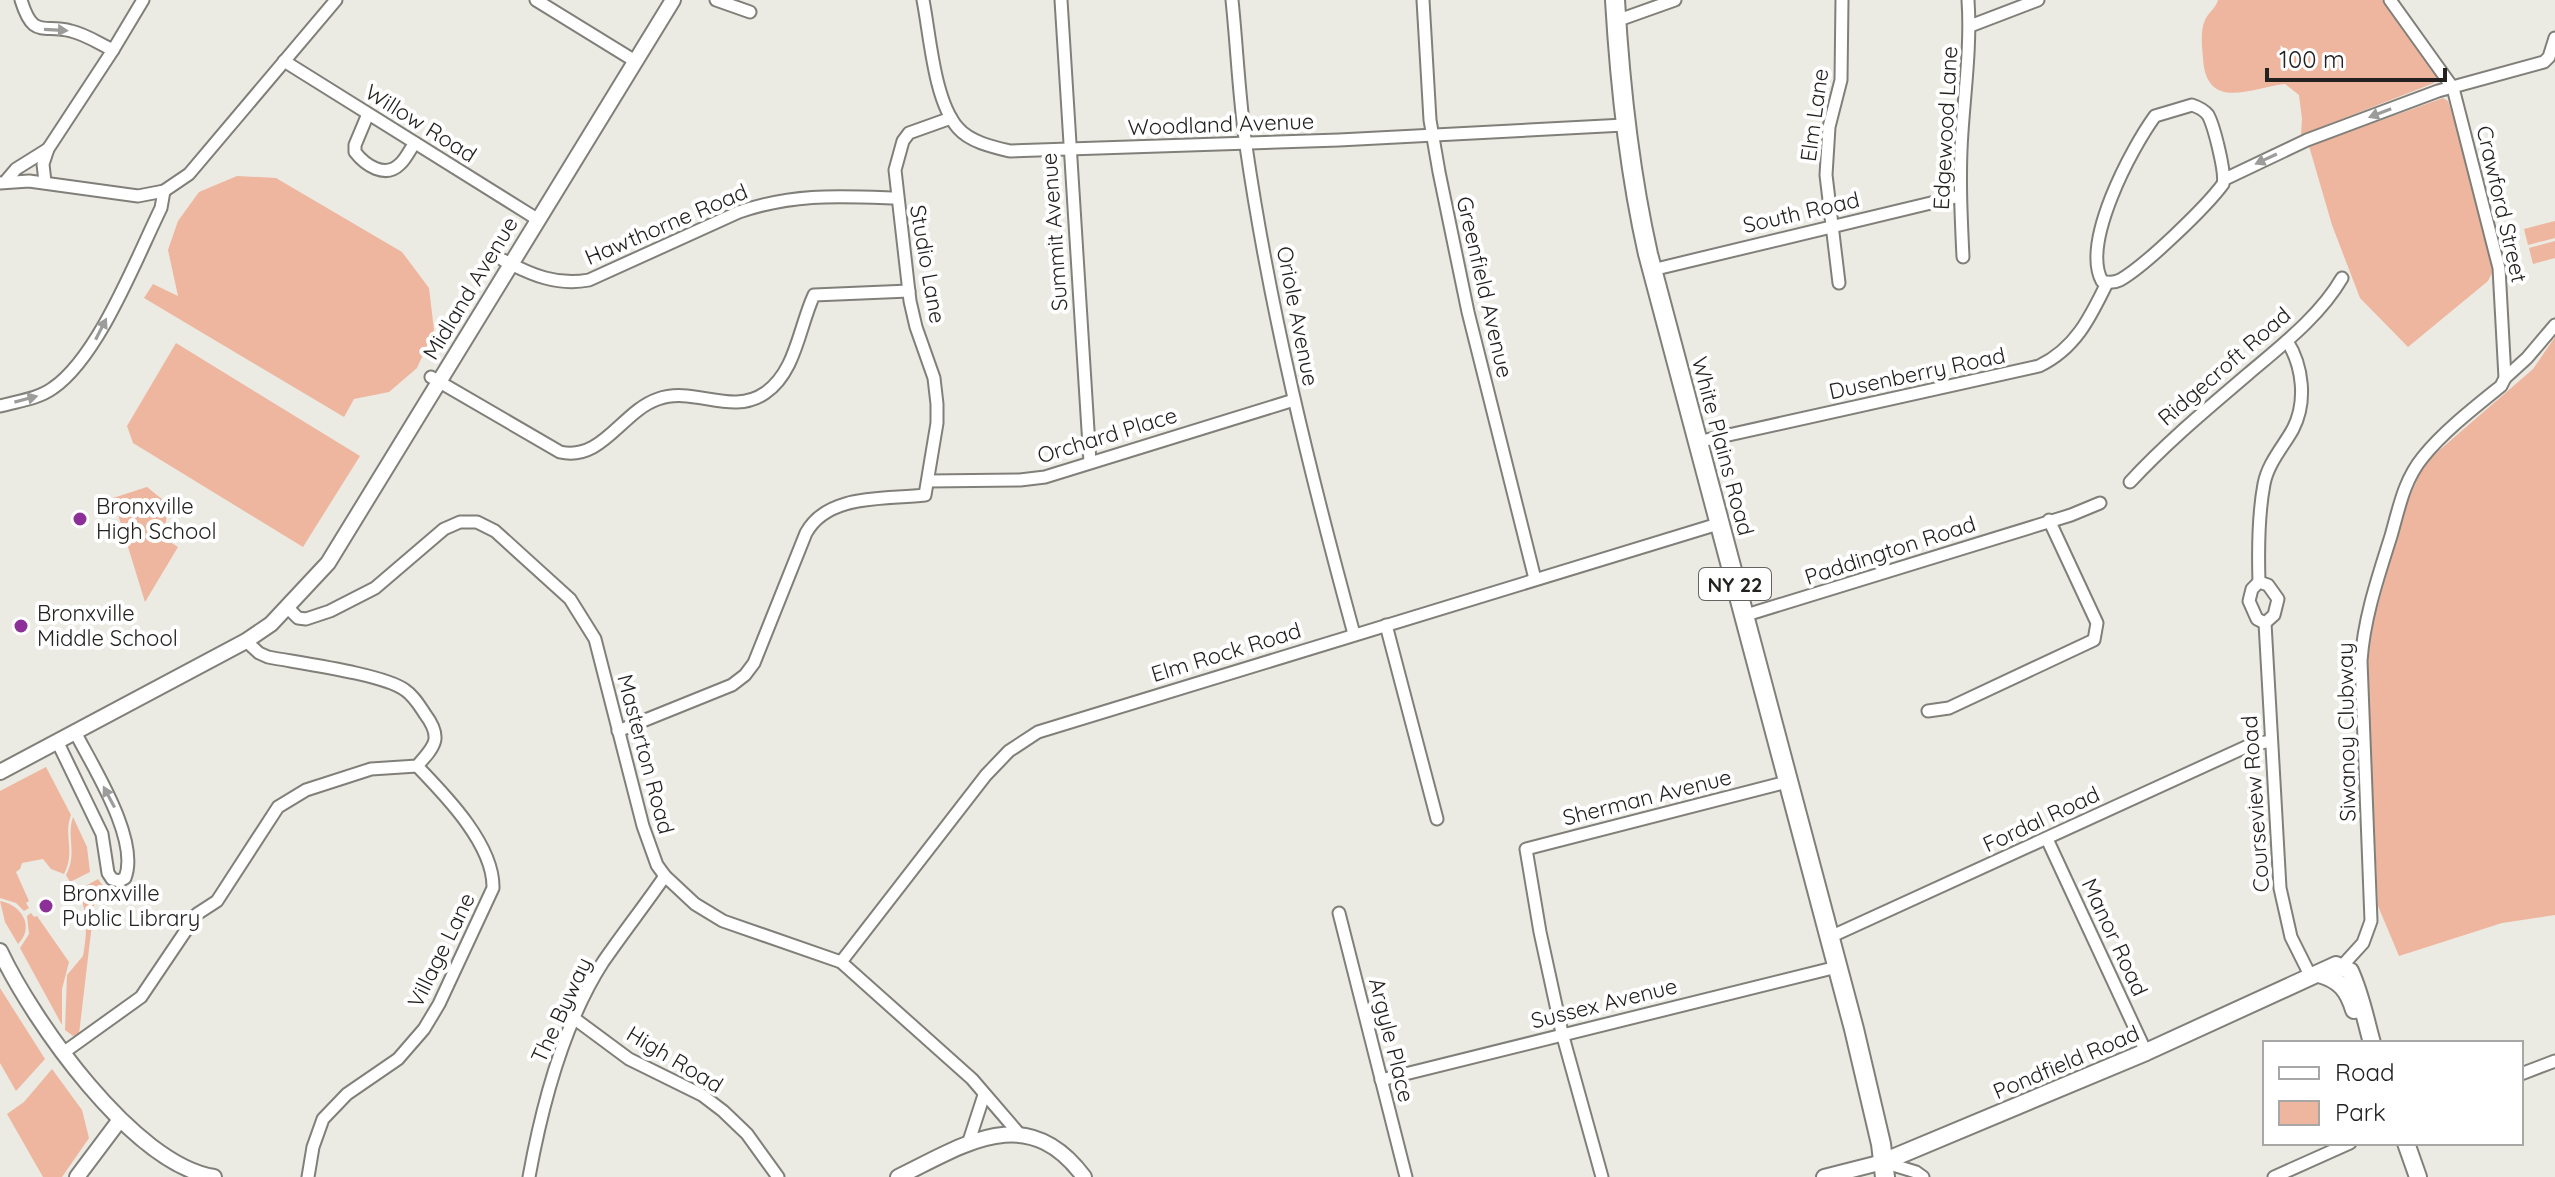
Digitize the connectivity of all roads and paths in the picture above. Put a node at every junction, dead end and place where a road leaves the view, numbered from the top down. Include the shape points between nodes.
1 (21, 0) edge
2 (143, 0) edge
3 (336, 0) edge
4 (536, 0) edge
5 (662, 0) edge
6 (673, 0) edge
7 (716, 0) edge
8 (923, 0) edge
9 (1061, 0) edge
10 (1232, 0) edge
11 (1423, 0) edge
12 (1615, 0) edge
13 (1675, 0) edge
14 (1842, 0) edge
15 (1968, 0) edge
16 (2038, 0) edge
17 (2390, 0) edge
18 (750, 12) dead end
19 (1616, 21) junction
20 (1970, 26) junction
21 (2555, 38) edge
22 (113, 50) junction
23 (631, 58) junction
24 (284, 61) junction
25 (2453, 88) junction
26 (368, 114) junction
27 (951, 118) junction
28 (1624, 125) junction
29 (1433, 134) junction
30 (415, 143) junction
31 (1246, 144) junction
32 (48, 149) junction
33 (1069, 149) junction
34 (2225, 179) junction
35 (45, 182) junction
36 (2, 183) edge
37 (164, 191) junction
38 (1960, 196) junction
39 (896, 198) junction
40 (534, 216) junction
41 (1831, 226) junction
42 (1963, 257) dead end
43 (507, 262) junction
44 (1652, 270) junction
45 (2342, 278) dead end
46 (1839, 283) dead end
47 (2107, 283) junction
48 (909, 291) junction
49 (2555, 325) edge
50 (2287, 341) junction
51 (2505, 378) junction
52 (435, 379) junction
53 (1294, 400) junction
54 (0, 406) edge
55 (1697, 442) junction
56 (1090, 462) junction
57 (928, 481) junction
58 (2130, 482) dead end
59 (2100, 503) dead end
60 (2049, 520) junction
61 (1718, 524) junction
62 (1535, 579) junction
63 (2259, 582) junction
64 (287, 607) junction
65 (1743, 616) junction
66 (2265, 623) junction
67 (1386, 625) junction
68 (1354, 634) junction
69 (246, 641) junction
70 (1928, 711) dead end
71 (618, 731) junction
72 (75, 732) junction
73 (57, 741) junction
74 (2271, 741) junction
75 (417, 766) junction
76 (0, 772) edge
77 (1787, 782) junction
78 (1437, 819) dead end
79 (124, 834) junction
80 (103, 839) junction
81 (2047, 839) junction
82 (665, 876) junction
83 (1339, 913) dead end
84 (1830, 937) junction
85 (0, 951) edge
86 (841, 962) junction
87 (2342, 966) junction
88 (1837, 967) junction
89 (2315, 976) junction
90 (575, 1019) junction
91 (1562, 1033) junction
92 (2372, 1041) edge
93 (2146, 1052) junction
94 (63, 1053) junction
95 (2555, 1061) edge
96 (2523, 1073) edge
97 (1381, 1080) junction
98 (984, 1095) junction
99 (119, 1121) junction
100 (1021, 1136) junction
101 (969, 1141) junction
102 (2346, 1145) edge
103 (2407, 1145) edge
104 (1884, 1170) edge
105 (208, 1176) edge
106 (77, 1177) edge
107 (214, 1177) edge
108 (308, 1177) edge
109 (529, 1177) edge
110 (778, 1177) edge
111 (898, 1177) edge
112 (1084, 1177) edge
113 (1406, 1177) edge
114 (1602, 1177) edge
115 (1824, 1177) edge
116 (1923, 1177) edge
117 (2274, 1177) edge
118 (2418, 1177) edge

1 -> 22 street via 35,26 73,31
2 - 22 street
3 - 24 street
4 - 23 street
5 - 23 street, Midland Avenue
6 - 23 street, Midland Avenue
7 - 18 street
8 - 27 street
9 - 33 street, Summit Avenue
10 - 31 street, Oriole Avenue
11 - 29 street, Greenfield Avenue
12 - 19 main road, White Plains Road / NY 22
13 - 19 street
14 - 41 street, Elm Lane via 1841,80 1827,145
15 - 20 street, Edgewood Lane
16 - 20 street
17 - 25 street, Crawford Street
19 - 28 main road, White Plains Road / NY 22
20 - 38 street, Edgewood Lane
21 - 25 street via 2544,62
22 - 32 street
23 - 40 street, Midland Avenue
24 - 26 street, Willow Road
24 - 37 street via 189,174
25 -> 34 street via 2307,140
25 - 51 street, Crawford Street via 2495,246
26 - 30 street, Willow Road
26 - 30 street via 355,152 371,168 400,165
27 - 33 street, Woodland Avenue via 960,131 987,146 1010,151
27 - 39 street, Studio Lane via 909,133 903,141 895,170
28 - 29 street, Woodland Avenue
28 - 44 main road, White Plains Road / NY 22
29 - 31 street, Woodland Avenue
29 - 62 street, Greenfield Avenue via 1468,312
30 - 40 street, Willow Road
31 - 33 street, Woodland Avenue
31 - 53 street, Oriole Avenue
32 - 35 street
32 - 36 street
33 - 56 street, Summit Avenue
34 - 47 street via 2161,246 2119,281
34 - 47 street via 2204,112 2192,105 2155,116 2132,153 2100,228 2096,263
35 - 36 street
35 - 37 street via 126,195
54 -> 37 street via 52,389 97,339 161,208
38 - 41 street, South Road
38 - 42 street, Edgewood Lane
39 - 43 street, Hawthorne Road via 809,196 765,203 573,283 544,279
39 - 48 street, Studio Lane
40 - 43 street, Midland Avenue
41 - 44 street, South Road
41 - 46 street, Elm Lane
43 - 52 street, Midland Avenue
44 - 55 main road, White Plains Road / NY 22
45 - 50 street, Ridgecroft Road
47 - 55 street, Dusenberry Road via 2075,340 2039,366
48 - 52 street via 814,295 786,368 764,395 727,403 698,395 665,396 644,405 580,454 560,452
48 - 57 street, Studio Lane via 937,404
49 - 51 street
50 - 58 street, Ridgecroft Road via 2169,441
50 - 63 street, Courseview Road via 2299,365 2302,396 2295,425 2264,483
51 - 87 street, Siwanoy Clubway via 2422,458 2403,494 2375,586 2362,643 2371,921 2363,943
52 - 64 street, Midland Avenue
53 - 56 street, Orchard Place
53 - 68 street, Oriole Avenue
55 - 61 main road, White Plains Road / NY 22
56 - 57 street, Orchard Place via 1020,480
57 - 71 street, Studio Lane via 925,495 845,503 819,516 806,533 745,675
59 - 60 street
60 - 65 street, Paddington Road
60 - 70 street via 2097,623 2094,640 1949,708
61 - 62 street, Elm Rock Road
61 - 65 main road, White Plains Road / NY 22
62 - 67 street, Elm Rock Road
63 - 66 street, Courseview Road via 2249,601 2257,619
63 - 66 street, Courseview Road via 2278,599 2274,615
64 - 69 street, Midland Avenue
64 - 71 street, Masterton Road via 298,618 322,615 375,588 444,529 477,522 515,547 583,616 595,639
65 - 77 main road, White Plains Road / NY 22
66 - 74 street, Courseview Road
67 - 68 street, Elm Rock Road
67 - 78 street
68 - 86 street, Elm Rock Road via 1025,738 986,775
69 - 72 street, Midland Avenue
69 - 75 street via 268,657 381,680 405,690 436,731 433,748
71 - 82 street, Masterton Road via 649,846
72 - 73 street, Midland Avenue
79 -> 72 street
73 - 76 street, Midland Avenue
73 - 80 street
74 - 81 street, Fordal Road via 2250,745
74 - 89 street, Courseview Road via 2284,914 2291,937
75 - 94 street via 371,769 306,790 278,807 217,901 197,914 141,997
75 - 108 street, Village Lane via 467,824 490,862 493,888 424,1029 398,1059 347,1094 323,1119
77 - 84 main road, White Plains Road / NY 22
77 - 91 street, Sherman Avenue via 1526,849
79 - 80 street
79 - 80 street via 128,872 119,881 108,873
81 - 84 street, Fordal Road
81 - 93 street, Manor Road
82 - 86 street, Masterton Road via 723,921
82 - 90 street, The Byway via 602,964
83 - 97 street, Argyle Place
84 - 88 main road, White Plains Road / NY 22
85 - 94 street
86 - 98 street, Masterton Road
87 - 89 main road, Pondfield Road
87 - 92 main road via 2356,984
88 - 91 street, Sussex Avenue
88 - 104 main road, White Plains Road / NY 22
89 - 92 main road via 2331,978 2345,988
89 - 93 main road, Pondfield Road
90 - 109 street, The Byway via 549,1084
90 - 110 street, High Road via 629,1059 723,1111
91 - 97 street, Sussex Avenue
91 - 114 street
93 - 104 main road, Pondfield Road
94 - 99 street
95 - 96 street
97 - 113 street, Argyle Place
98 - 100 street, Masterton Road
98 - 101 street
99 - 105 street via 164,1154
99 - 106 street
100 - 101 street via 1000,1134
100 - 112 street via 1052,1144
101 - 111 street
102 - 117 street
103 - 118 main road
104 - 115 street, Pondfield Road
104 - 116 street
105 - 107 street

